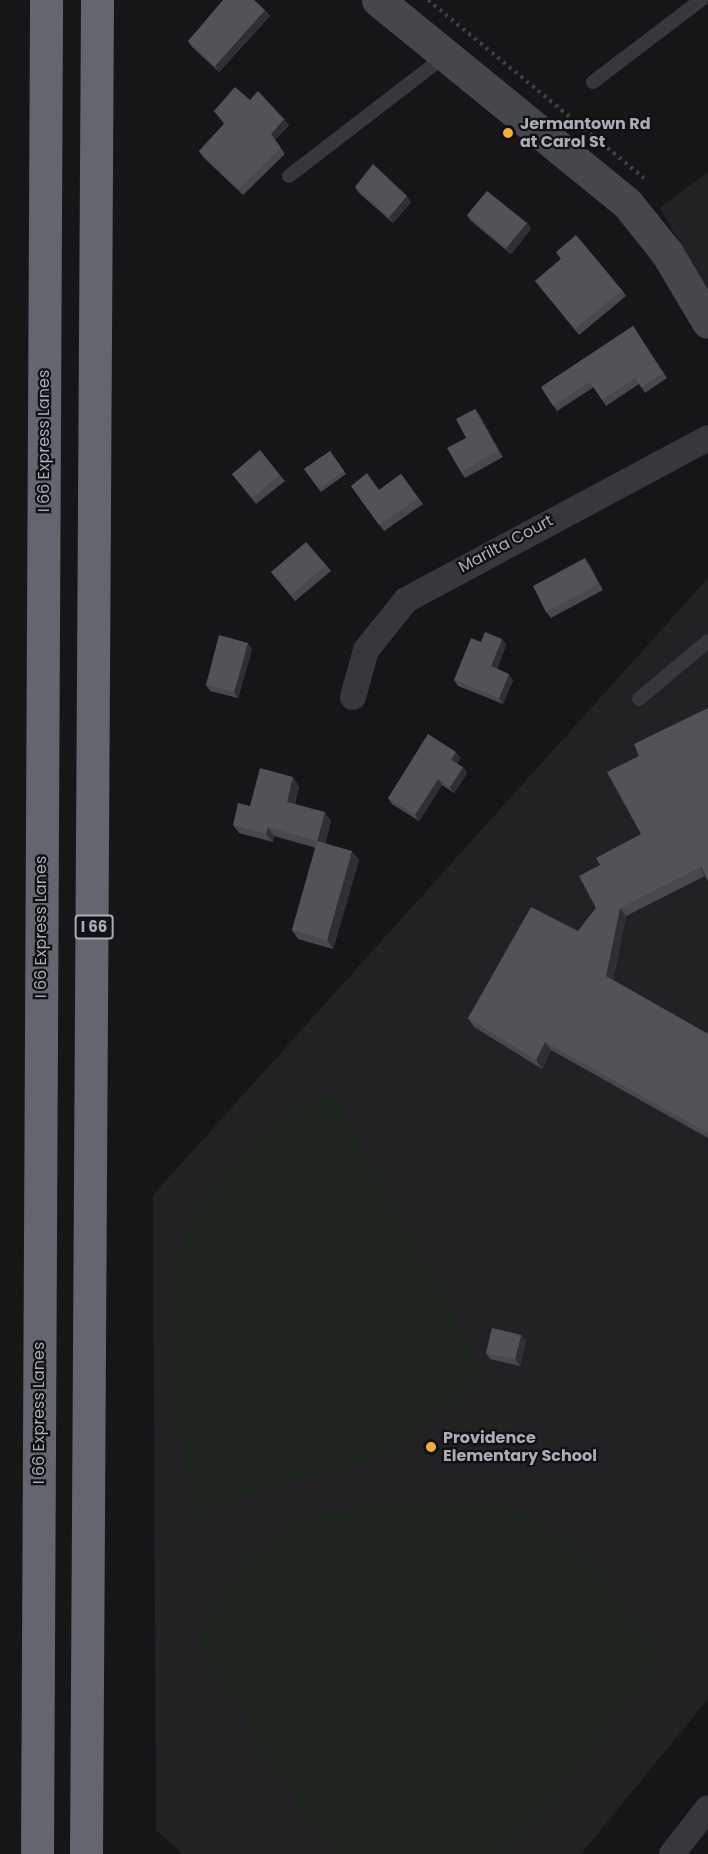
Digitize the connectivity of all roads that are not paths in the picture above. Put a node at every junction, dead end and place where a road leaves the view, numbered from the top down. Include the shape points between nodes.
1 (46, 0) edge
2 (97, 0) edge
3 (378, 0) edge
4 (701, 0) edge
5 (446, 55) junction
6 (593, 82) dead end
7 (289, 176) dead end
8 (708, 322) edge
9 (708, 438) edge
10 (708, 641) edge
11 (353, 697) dead end
12 (639, 699) dead end
13 (708, 1808) edge
14 (37, 1854) edge
15 (86, 1854) edge
16 (672, 1854) edge

1 - 14 highway, I 66 Express Lanes
2 - 15 highway, I 66
3 - 5 main road
4 - 6 lane
5 - 7 lane
5 - 8 main road via 627,203 667,253
9 - 11 street, Marilta Court via 406,600 366,650
10 - 12 lane
13 - 16 street

